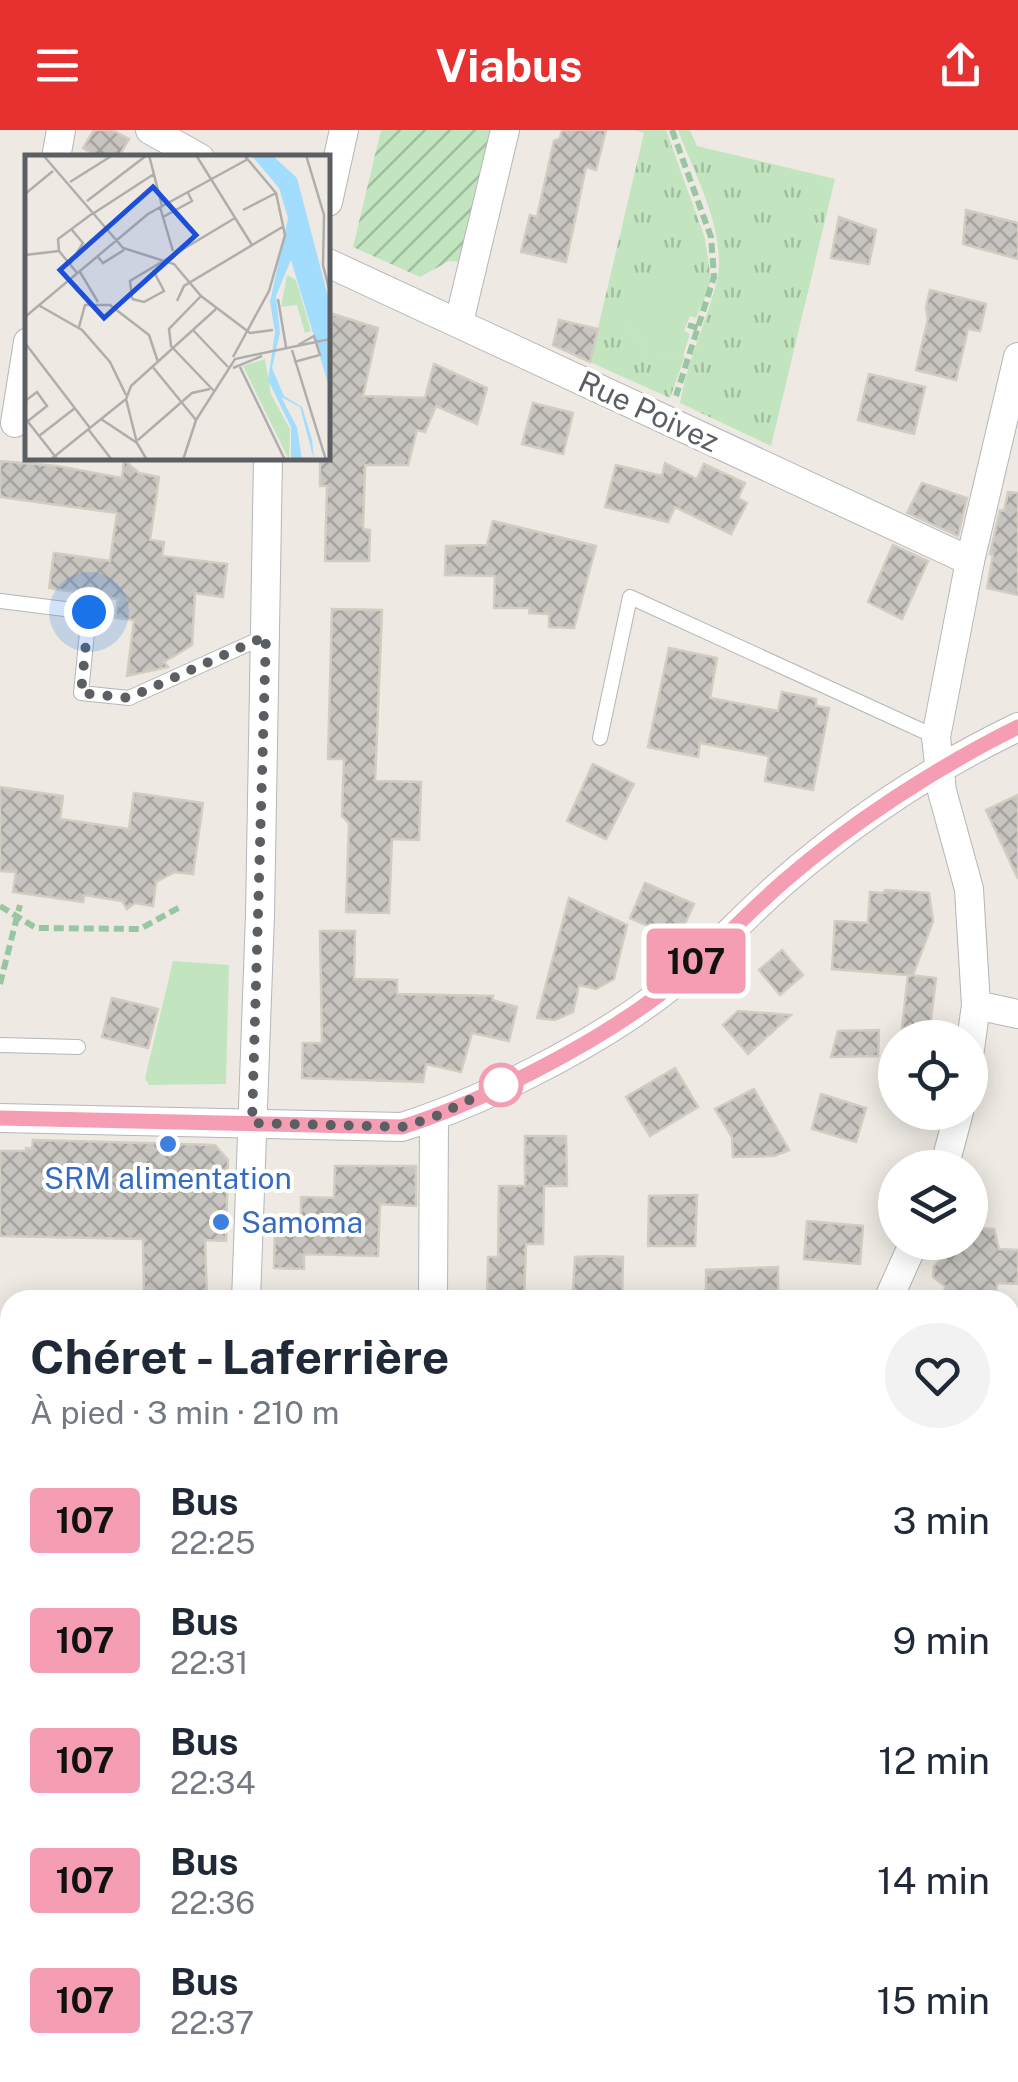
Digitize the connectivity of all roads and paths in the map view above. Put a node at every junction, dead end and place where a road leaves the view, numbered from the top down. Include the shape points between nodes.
1 (60, 130) edge
2 (150, 130) edge
3 (344, 130) edge
4 (505, 130) edge
5 (672, 130) edge
6 (56, 155) edge
7 (195, 155) edge
8 (330, 193) edge
9 (330, 264) edge
10 (459, 322) junction
11 (688, 325) dead end
12 (698, 328) junction
13 (1018, 356) edge
14 (25, 359) edge
15 (674, 400) dead end
16 (14, 423) edge
17 (260, 460) edge
18 (970, 561) junction
19 (0, 601) edge
20 (266, 636) junction
21 (1018, 727) edge
22 (936, 736) junction
23 (600, 738) dead end
24 (940, 769) junction
25 (0, 906) edge
26 (20, 906) dead end
27 (180, 907) dead end
28 (16, 919) junction
29 (0, 984) edge
30 (976, 1005) junction
31 (1018, 1014) edge
32 (974, 1020) edge
33 (0, 1045) edge
34 (78, 1047) dead end
35 (434, 1117) junction
36 (0, 1118) edge
37 (252, 1123) junction
38 (906, 1260) edge
39 (246, 1290) edge
40 (433, 1290) edge
41 (892, 1290) edge

1 - 6 street
2 - 7 street
3 - 8 street
4 - 10 street
5 - 12 path via 711,237 714,277
9 - 10 street, Rue Poivez
10 - 18 street, Rue Poivez
11 - 12 path
12 - 15 path
13 - 18 street
14 - 16 street
17 - 20 street
18 - 22 street
19 - 20 lane via 89,612 81,693 129,698
20 - 37 street
21 - 24 street
22 - 23 lane via 630,598
22 - 24 street
24 - 30 street via 969,889
24 - 35 street via 787,879 659,995 574,1048
25 - 28 path
26 - 28 path
27 - 28 path via 140,928 36,928
28 - 29 path
30 - 31 street
30 - 32 street
33 - 34 lane
35 - 37 street via 402,1127
35 - 40 street
36 - 37 street
37 - 39 street
38 - 41 street

